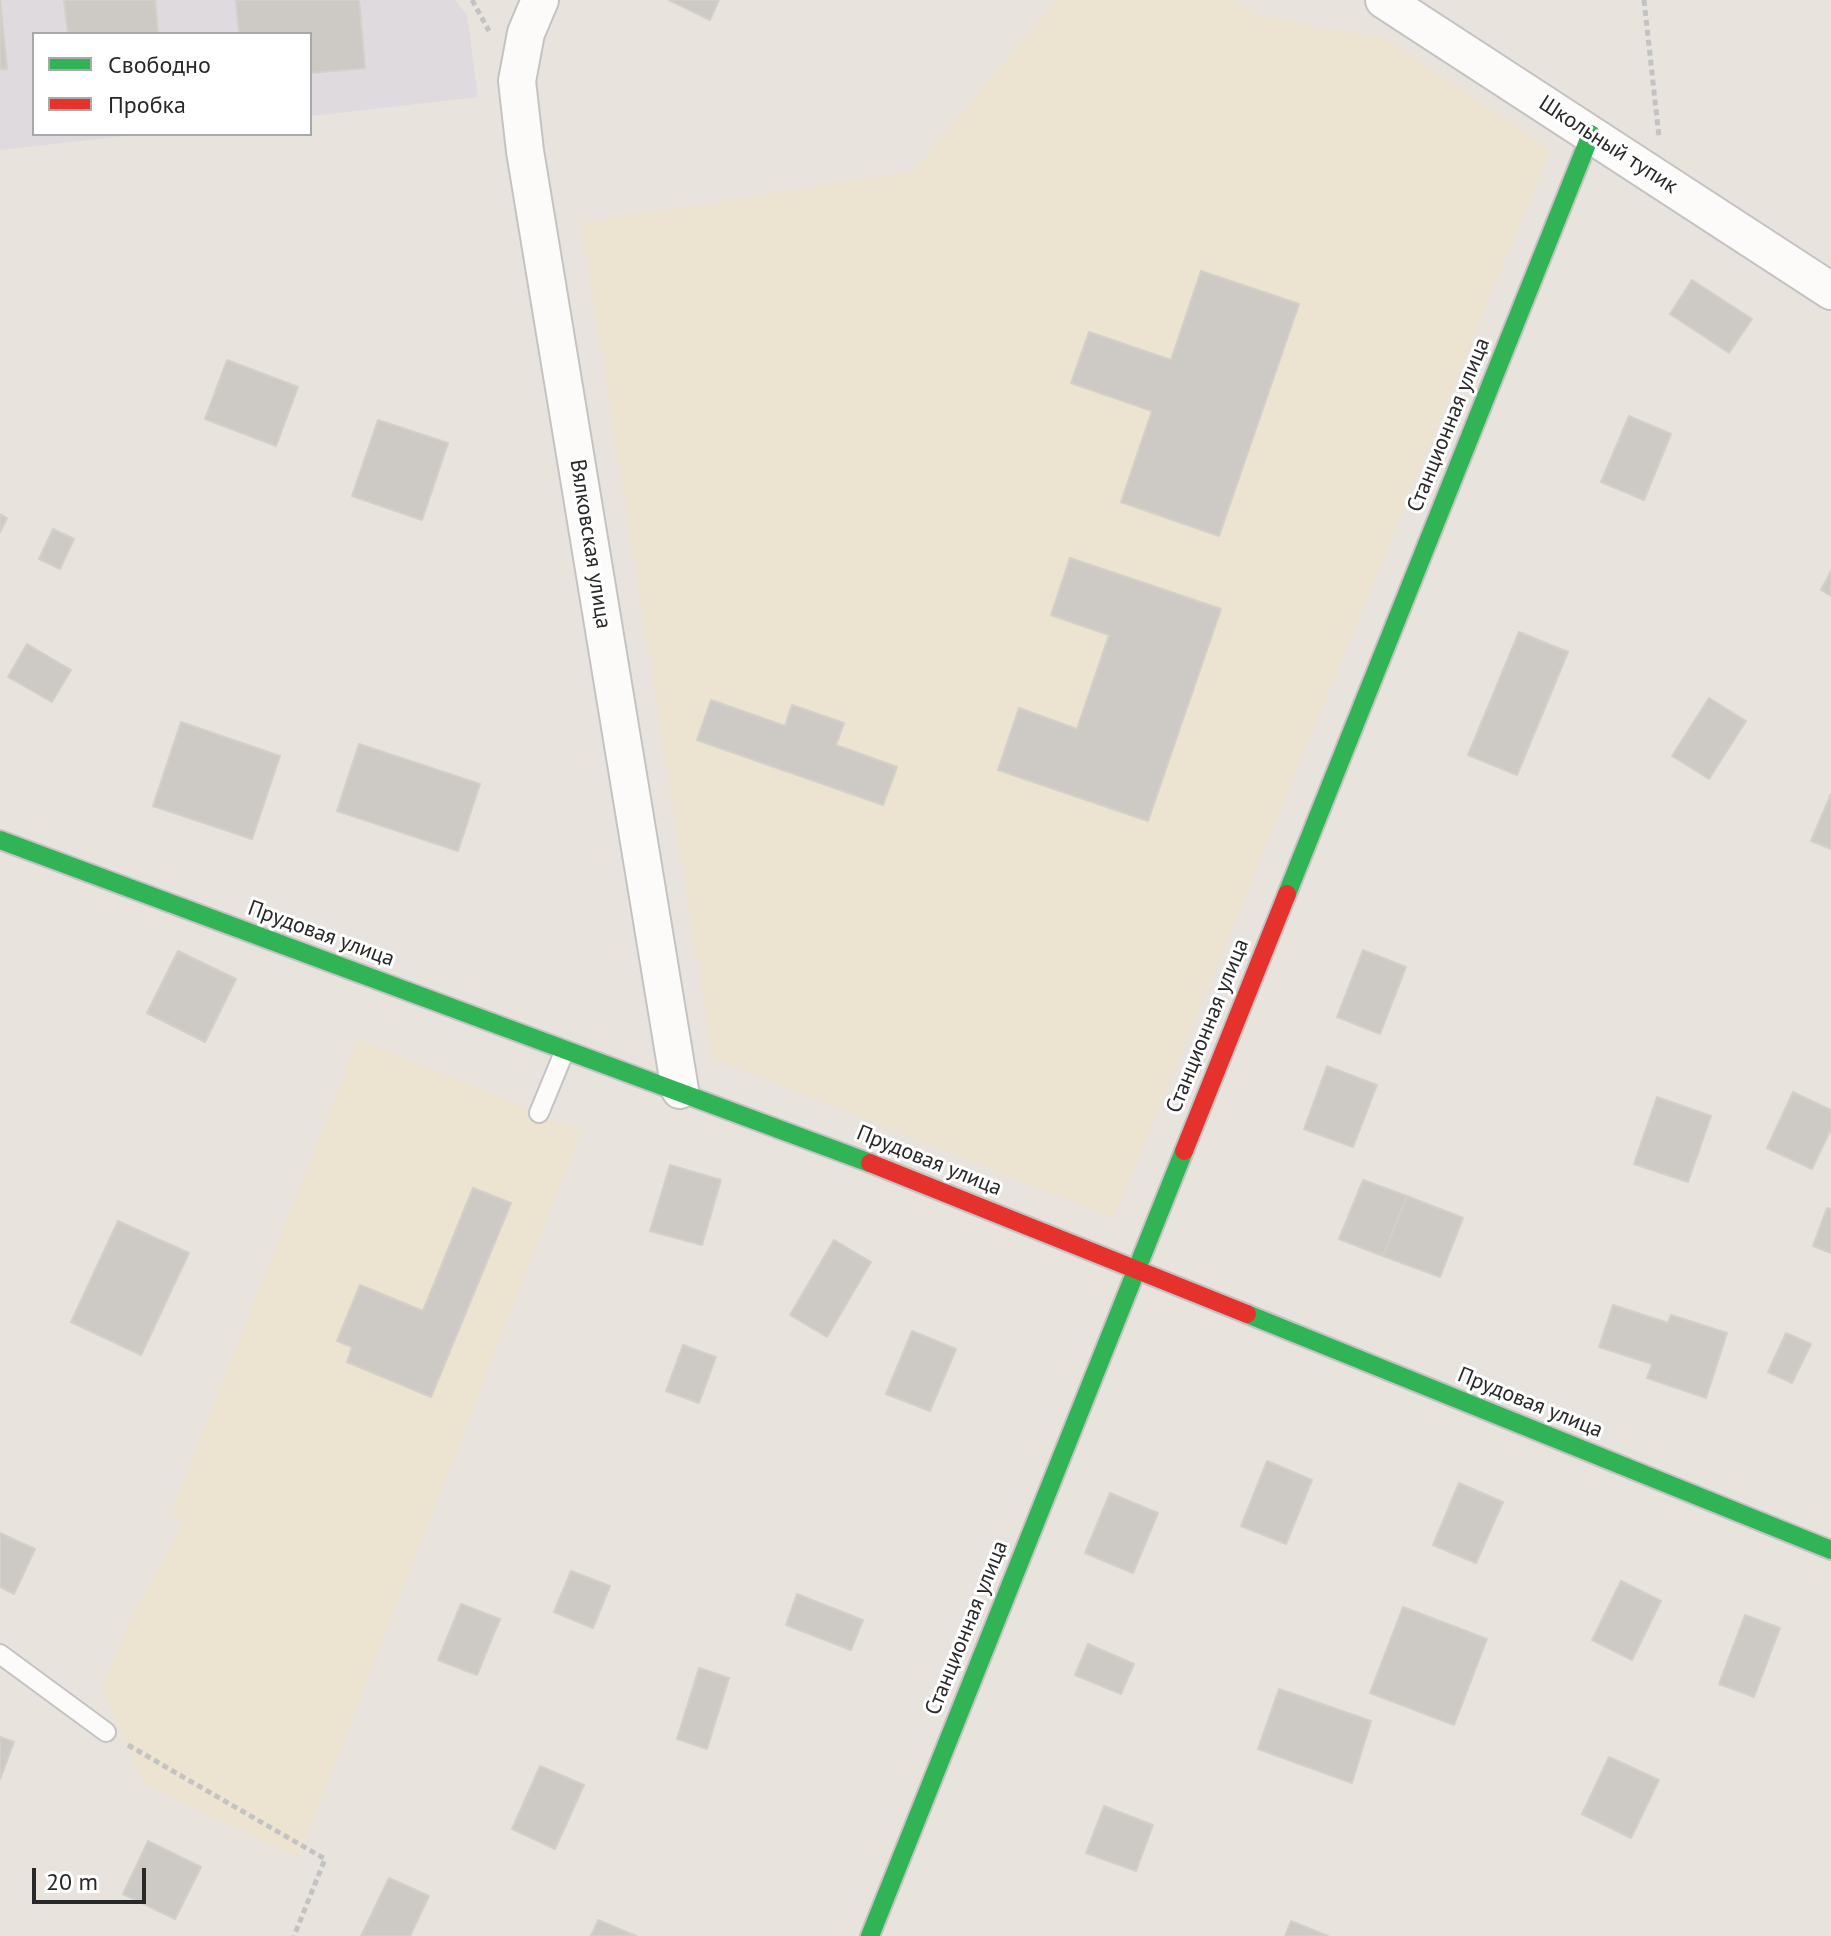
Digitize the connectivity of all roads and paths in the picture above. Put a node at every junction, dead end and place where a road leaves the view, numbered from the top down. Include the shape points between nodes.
1 (540, 0) edge
2 (1384, 0) edge
3 (1644, 0) edge
4 (1591, 134) junction
5 (1664, 181) junction
6 (1831, 291) edge
7 (0, 840) edge
8 (565, 1050) junction
9 (680, 1090) junction
10 (539, 1113) dead end
11 (1136, 1270) junction
12 (1831, 1550) edge
13 (0, 1654) edge
14 (106, 1732) joint
15 (294, 1936) edge
16 (870, 1936) edge

1 - 9 street, Вялковская улица via 526,33 517,81 525,151
2 - 4 street, Школьный тупик
3 - 5 path
4 - 5 street, Школьный тупик
4 - 11 street, Станционная улица
5 - 6 street, Школьный тупик
7 - 8 street, Прудовая улица
8 - 9 street, Прудовая улица
8 - 10 lane
9 - 11 street, Прудовая улица
11 - 12 street, Прудовая улица
11 - 16 street, Станционная улица
13 - 14 lane
14 - 15 path via 325,1859

